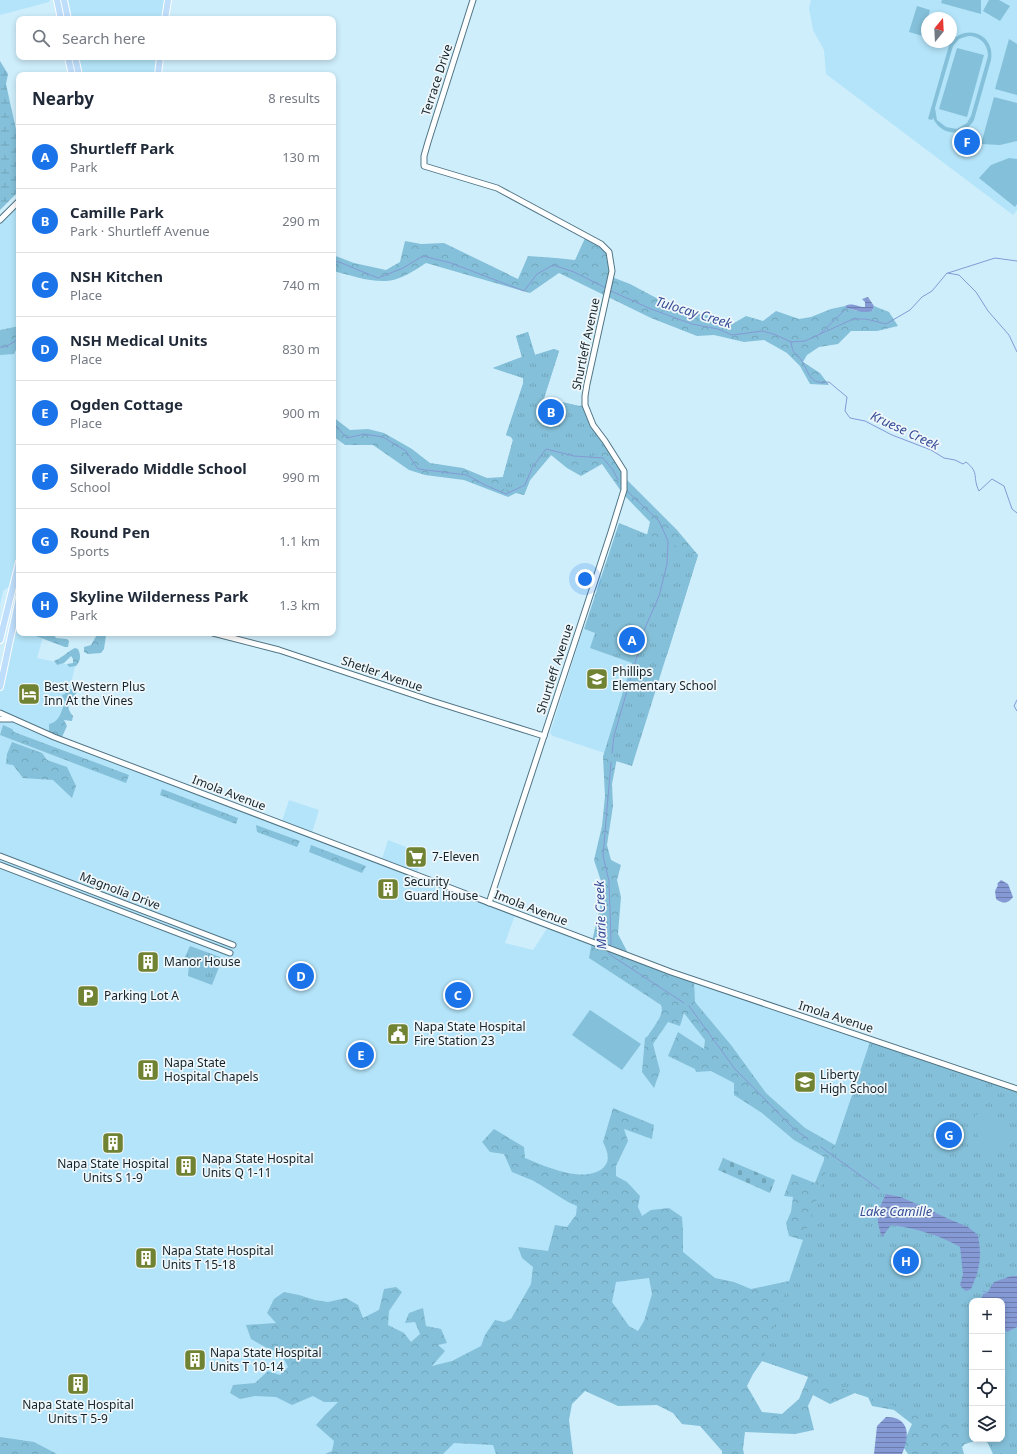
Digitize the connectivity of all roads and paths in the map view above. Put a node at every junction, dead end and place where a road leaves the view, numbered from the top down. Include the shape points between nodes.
1 (57, 0) edge
2 (64, 0) edge
3 (168, 0) edge
4 (473, 0) edge
5 (60, 16) edge
6 (67, 16) edge
7 (165, 16) edge
8 (69, 60) edge
9 (76, 60) edge
10 (160, 60) edge
11 (71, 72) edge
12 (78, 72) edge
13 (158, 72) edge
14 (424, 166) joint
15 (16, 204) edge
16 (0, 220) edge
17 (16, 584) edge
18 (16, 612) edge
19 (225, 636) edge
20 (0, 640) edge
21 (0, 687) edge
22 (0, 712) edge
23 (0, 719) edge
24 (15, 720) junction
25 (544, 736) junction
26 (0, 856) edge
27 (0, 865) edge
28 (75, 885) junction
29 (85, 888) junction
30 (72, 893) junction
31 (82, 897) junction
32 (489, 903) junction
33 (233, 945) dead end
34 (230, 953) dead end
35 (1017, 1089) edge

1 - 5 main road
2 - 6 main road
3 - 7 main road
4 - 14 street, Terrace Drive via 428,142
8 - 11 main road
9 - 12 main road
10 - 13 main road
14 - 25 street, Shurtleff Avenue via 497,188 601,244 609,252 612,263 612,277 587,384 585,405 593,425 624,471 624,490
15 - 16 street
17 - 20 main road
18 - 21 main road
19 - 25 street, Shetler Avenue via 279,650
22 - 24 street, Imola Avenue
23 - 24 street
24 - 32 street, Imola Avenue
25 - 32 street, Shurtleff Avenue
26 - 28 street, Magnolia Drive
27 - 30 street, Magnolia Drive
28 - 29 street, Magnolia Drive
28 - 30 street
29 - 31 street
29 - 33 street, Magnolia Drive
30 - 31 street, Magnolia Drive
31 - 34 street, Magnolia Drive
32 - 35 street, Imola Avenue via 711,986

